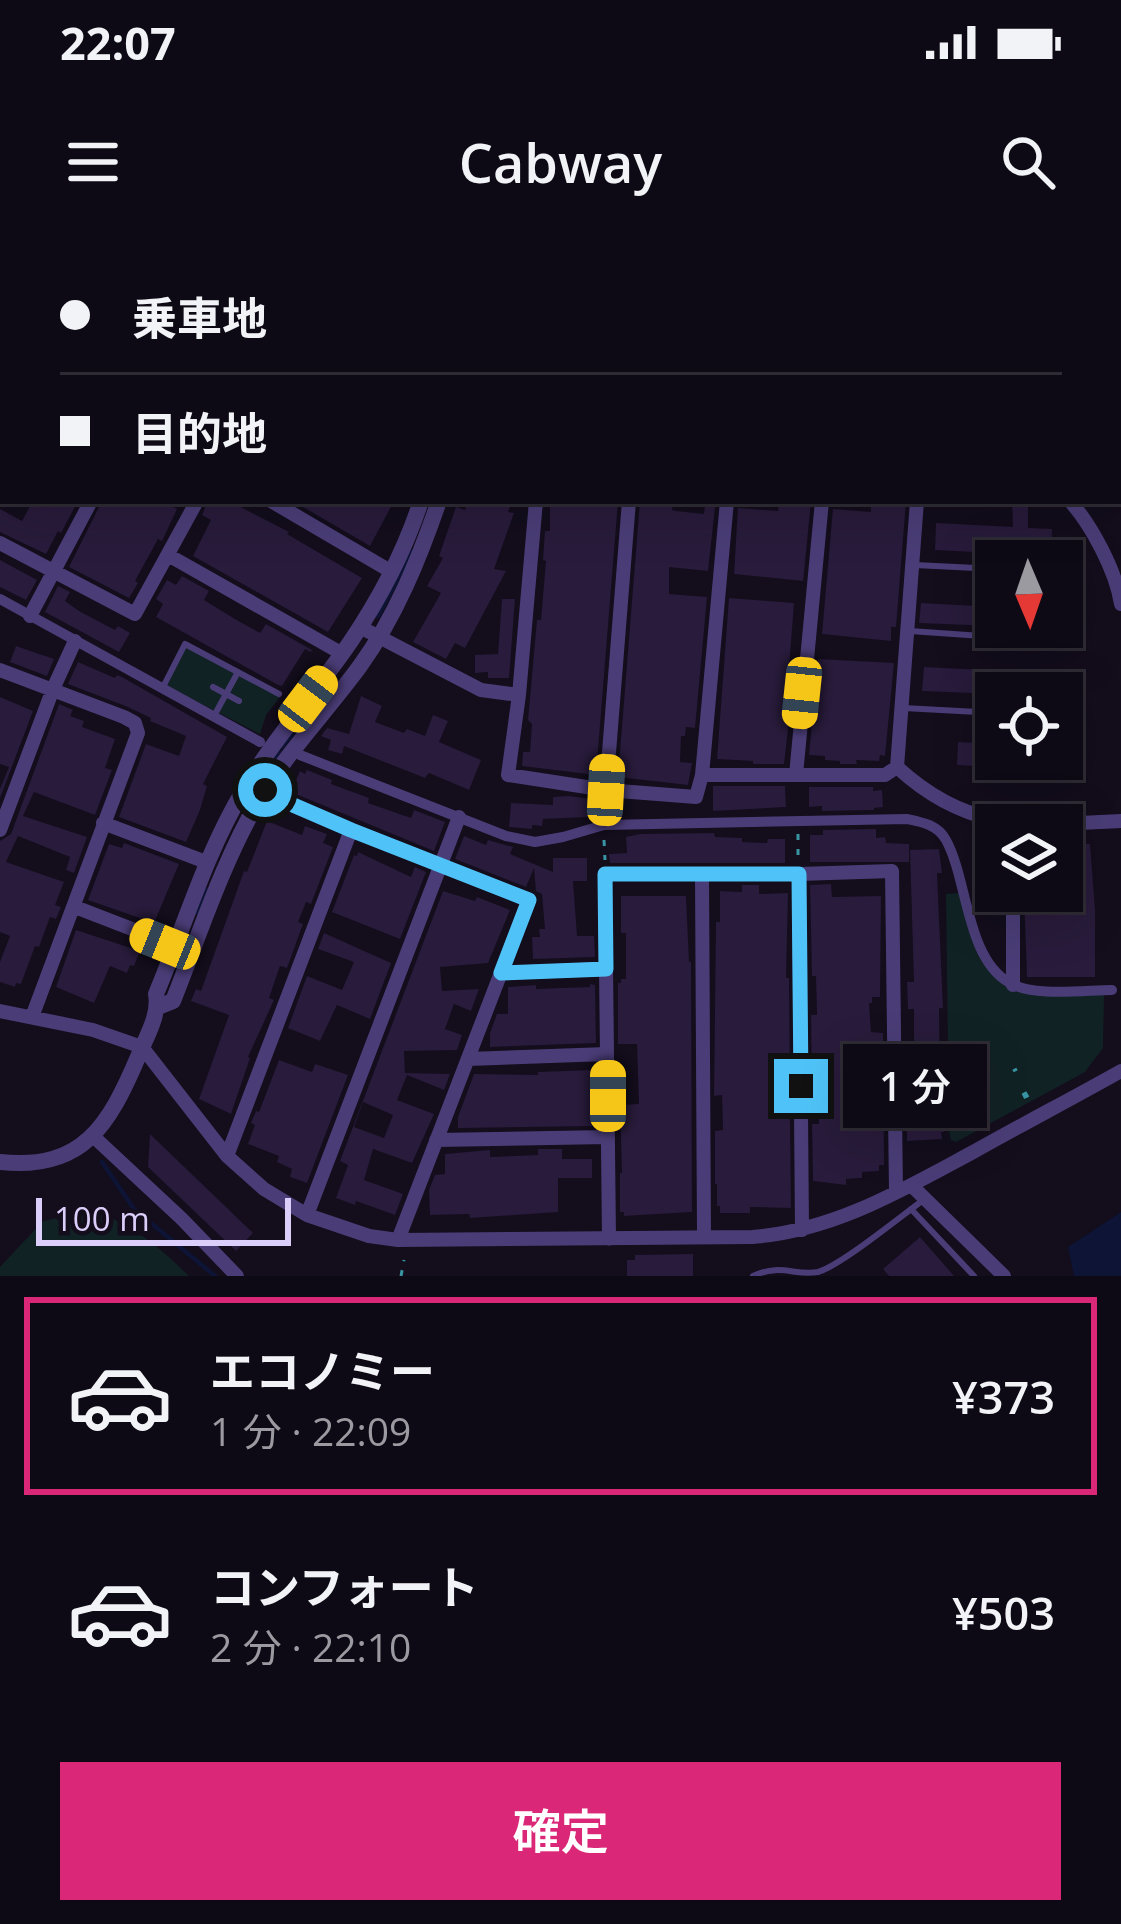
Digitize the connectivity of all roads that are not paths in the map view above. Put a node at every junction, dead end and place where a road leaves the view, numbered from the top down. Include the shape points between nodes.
1 (89, 504) edge
2 (195, 504) edge
3 (276, 504) edge
4 (421, 504) edge
5 (438, 504) edge
6 (536, 504) edge
7 (629, 504) edge
8 (727, 504) edge
9 (822, 504) edge
10 (917, 504) edge
11 (1073, 504) edge
12 (0, 543) edge
13 (167, 555) junction
14 (911, 565) junction
15 (975, 567) edge
16 (53, 572) junction
17 (392, 572) junction
18 (1120, 584) edge
19 (0, 599) edge
20 (1121, 604) edge
21 (30, 616) junction
22 (361, 627) junction
23 (906, 631) junction
24 (975, 636) edge
25 (379, 637) junction
26 (75, 641) junction
27 (341, 653) junction
28 (0, 670) edge
29 (238, 672) junction
30 (213, 687) dead end
31 (163, 688) junction
32 (53, 689) junction
33 (226, 694) junction
34 (279, 694) dead end
35 (519, 695) junction
36 (239, 701) dead end
37 (901, 707) junction
38 (975, 712) edge
39 (214, 716) junction
40 (260, 742) dead end
41 (300, 754) dead end
42 (896, 767) junction
43 (702, 775) junction
44 (796, 776) junction
45 (606, 790) junction
46 (263, 792) junction
47 (459, 817) junction
48 (975, 817) edge
49 (1121, 821) edge
50 (1083, 822) edge
51 (104, 824) junction
52 (0, 830) edge
53 (351, 830) junction
54 (206, 862) junction
55 (441, 866) junction
56 (702, 874) junction
57 (799, 874) junction
58 (75, 907) junction
59 (1013, 912) edge
60 (176, 946) junction
61 (606, 969) junction
62 (501, 973) junction
63 (1013, 986) junction
64 (1112, 990) dead end
65 (158, 1007) junction
66 (0, 1011) edge
67 (32, 1017) junction
68 (142, 1047) junction
69 (608, 1054) junction
70 (467, 1059) junction
71 (1121, 1071) edge
72 (94, 1137) junction
73 (608, 1137) junction
74 (436, 1140) junction
75 (227, 1156) junction
76 (0, 1162) edge
77 (903, 1189) junction
78 (925, 1199) junction
79 (911, 1209) junction
80 (307, 1215) junction
81 (802, 1230) junction
82 (704, 1236) junction
83 (609, 1239) junction
84 (398, 1240) junction
85 (237, 1276) edge
86 (752, 1276) edge
87 (974, 1276) edge
88 (1004, 1276) edge

1 - 16 street
2 - 13 street
3 - 17 street
4 - 17 street
5 - 25 street
6 - 35 street
7 - 45 street
8 - 43 street
9 - 44 street
10 - 14 street
11 - 18 street
12 - 16 street
13 - 16 street via 135,614
13 - 27 street
14 - 15 lane
14 - 23 street
16 - 21 street
17 - 22 street
18 - 20 street
19 - 21 street
21 - 26 street
22 - 25 street
22 - 27 street
23 - 24 lane
23 - 37 street
25 - 35 street via 481,690
25 - 46 street
26 - 31 street
26 - 32 street
27 - 54 street via 271,748
28 - 32 street
29 - 31 lane via 185,644
29 - 33 lane
29 - 34 lane
30 - 33 lane
31 - 39 street
32 - 51 street via 135,723
32 - 52 street
33 - 36 lane
33 - 39 lane
35 - 45 street via 508,775
37 - 38 lane
37 - 42 street
39 - 40 street
41 - 47 street
42 - 44 street via 885,776
42 - 48 street via 934,798
43 - 44 street
43 - 45 street via 696,797
46 - 53 street
46 - 65 street via 223,869 174,999
47 - 55 street
47 - 63 street via 536,842 604,824 928,823 945,837 985,958
49 - 50 street
51 - 54 street
51 - 58 street
53 - 55 street
53 - 75 street
54 - 60 street
55 - 62 street via 529,900
55 - 80 street
56 - 57 street
56 - 61 street via 605,874
56 - 82 street
57 - 77 street via 892,871
57 - 81 street
58 - 60 street
58 - 67 street
59 - 63 street
60 - 65 street
61 - 62 street
61 - 69 street
62 - 70 street
63 - 64 street
65 - 68 street
66 - 67 street
67 - 68 street
68 - 72 street
68 - 75 street
69 - 70 street
69 - 73 street
70 - 74 street
71 - 77 street
72 - 76 street via 58,1158
72 - 85 street
73 - 74 street
73 - 83 street
74 - 84 street
75 - 80 street
77 - 78 street
77 - 81 street
78 - 79 lane
78 - 88 street
79 - 86 lane via 821,1272 769,1269
79 - 87 lane
80 - 84 street
81 - 82 street
82 - 83 street
83 - 84 street

